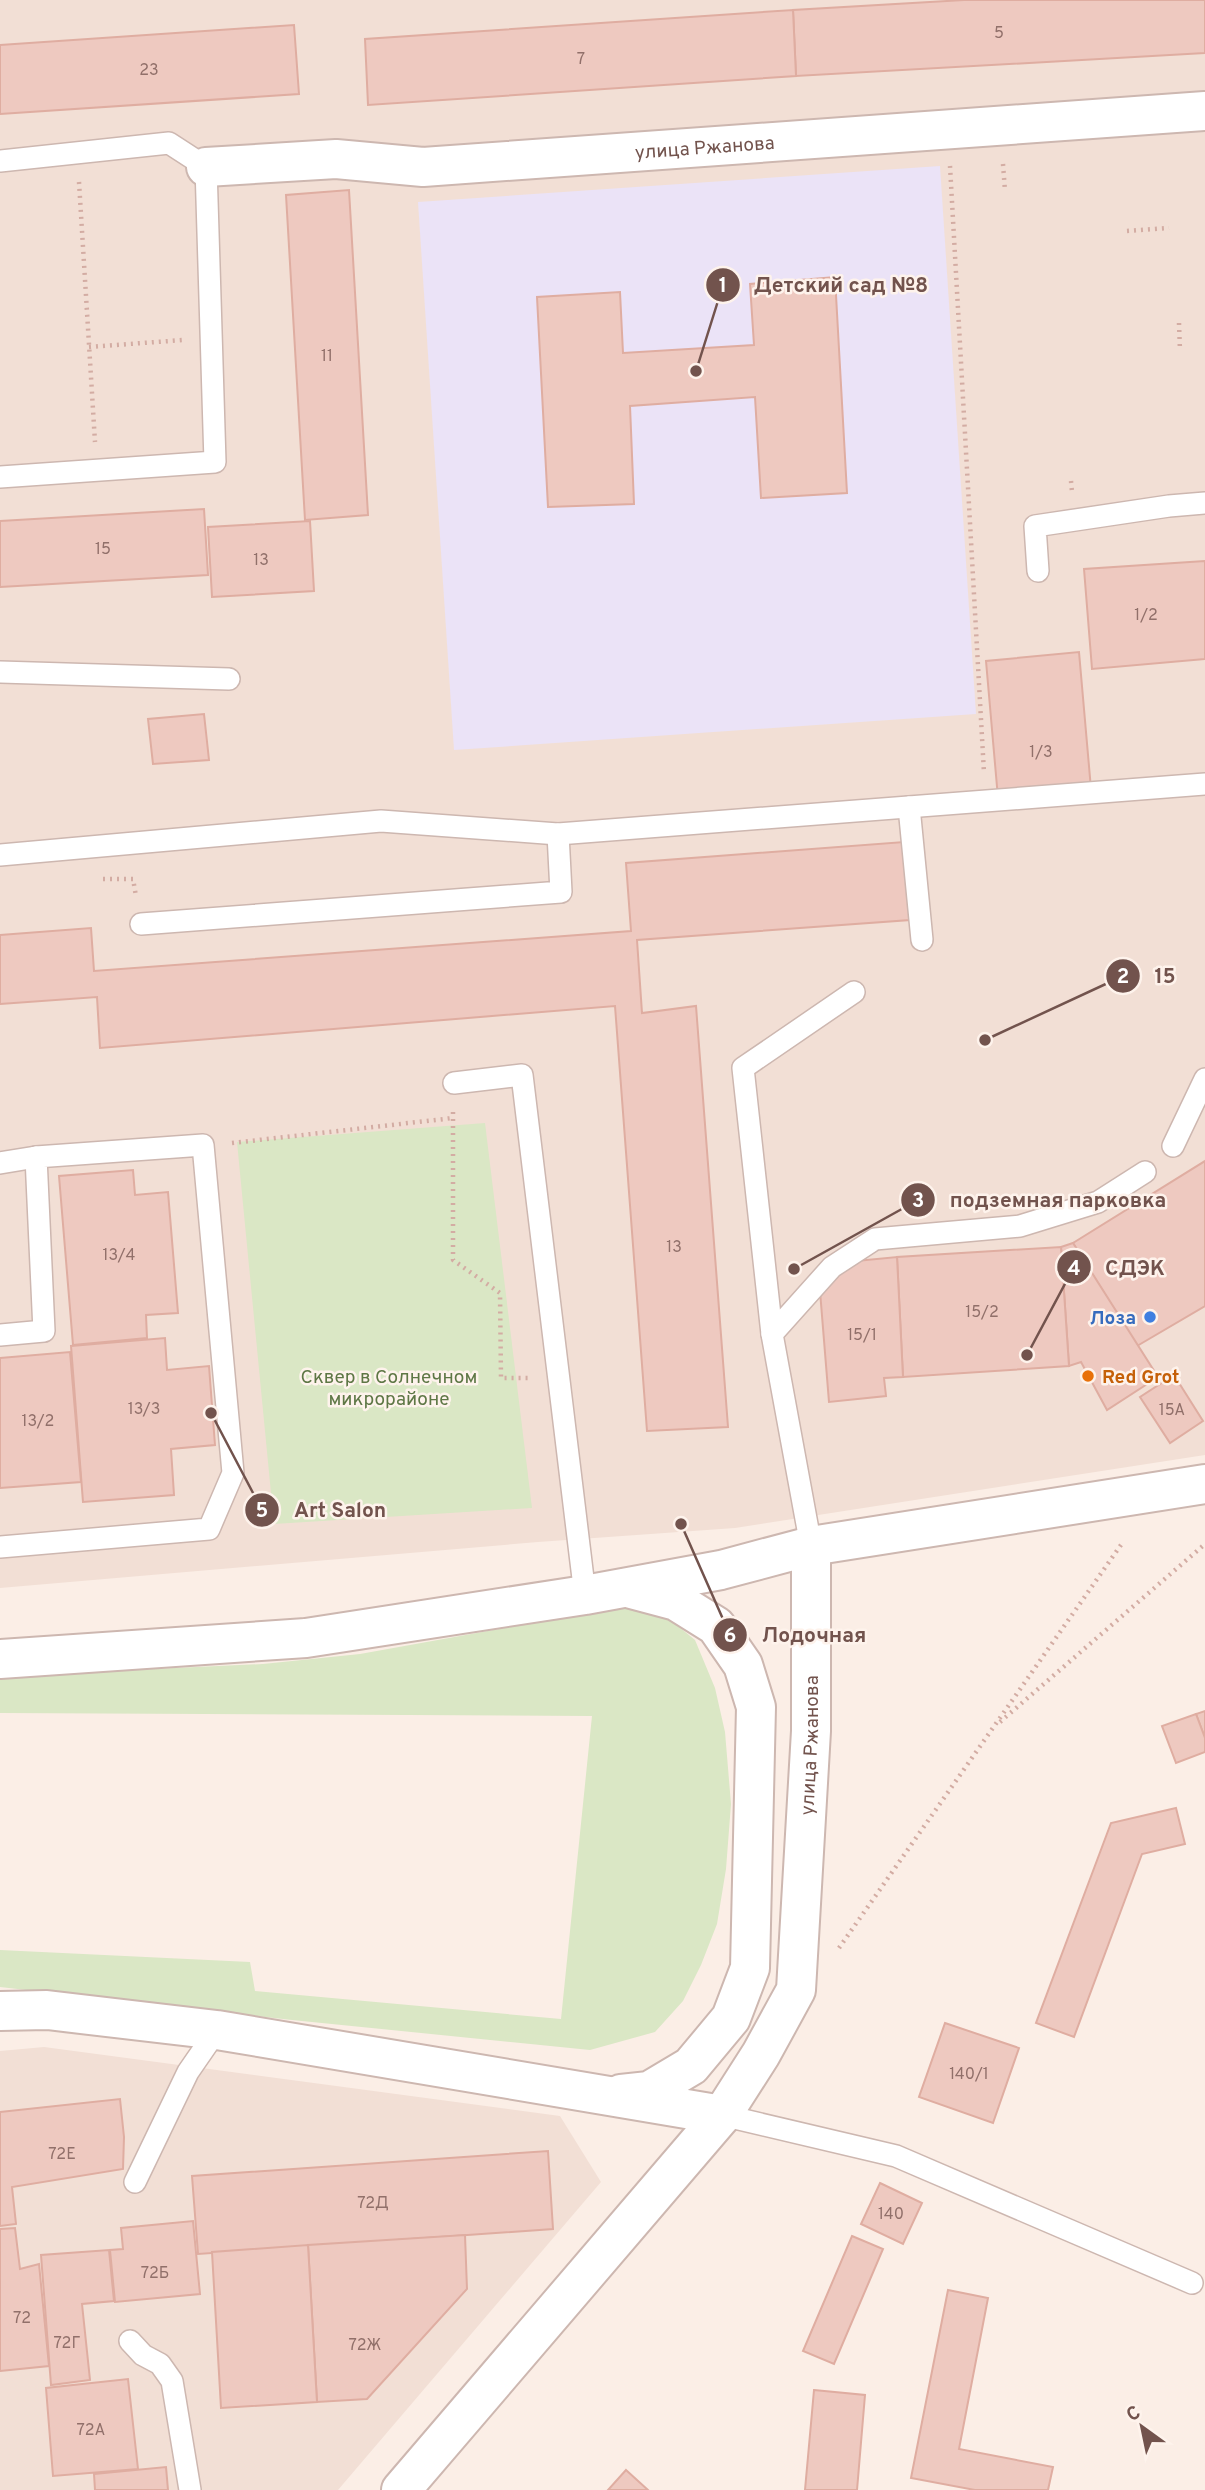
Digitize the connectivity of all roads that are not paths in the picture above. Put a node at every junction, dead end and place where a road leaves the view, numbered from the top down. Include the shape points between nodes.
1 (1205, 111) edge
2 (0, 161) edge
3 (206, 167) junction
4 (0, 477) edge
5 (1205, 503) edge
6 (1038, 571) dead end
7 (0, 672) edge
8 (229, 679) dead end
9 (1205, 784) edge
10 (909, 807) junction
11 (558, 834) junction
12 (0, 855) edge
13 (141, 924) dead end
14 (922, 940) dead end
15 (854, 992) dead end
16 (1205, 1079) edge
17 (454, 1083) road end
18 (1173, 1146) dead end
19 (36, 1157) junction
20 (0, 1163) edge
21 (1145, 1172) dead end
22 (772, 1334) junction
23 (0, 1335) edge
24 (1205, 1484) edge
25 (811, 1546) junction
26 (0, 1547) edge
27 (625, 1587) junction
28 (585, 1595) junction
29 (0, 1660) edge
30 (0, 2011) edge
31 (217, 2030) junction
32 (603, 2096) junction
33 (722, 2115) junction
34 (135, 2182) dead end
35 (1192, 2283) dead end
36 (130, 2341) dead end
37 (190, 2490) edge
38 (401, 2490) edge

1 - 3 street, улица Ржанова via 423,167 336,159
2 - 3 lane via 169,143
3 - 4 lane via 215,462
5 - 6 lane via 1035,527
7 - 8 lane
9 - 10 lane
10 - 11 lane
10 - 14 lane
11 - 12 lane via 382,821
11 - 13 lane via 561,892
15 - 22 lane via 743,1068
16 - 18 lane
17 - 28 lane via 522,1075
19 - 20 lane
19 - 23 lane via 44,1331
19 - 26 lane via 203,1145 233,1473 209,1529
21 - 22 lane via 1098,1202 1020,1226 875,1239 832,1267
22 - 25 lane
24 - 25 street
25 - 27 street via 721,1570
25 - 33 street, улица Ржанова via 811,1731 796,1990
27 - 28 street
27 - 32 street via 676,1601 710,1622 743,1665 756,1707 750,1968 732,2018 691,2066 649,2091
28 - 29 street via 306,1638
30 - 31 street via 47,2010
31 - 32 street
31 - 34 lane via 188,2072
32 - 33 street
33 - 35 lane via 896,2156
33 - 38 street, улица Ржанова
36 - 37 lane via 160,2364 172,2381

